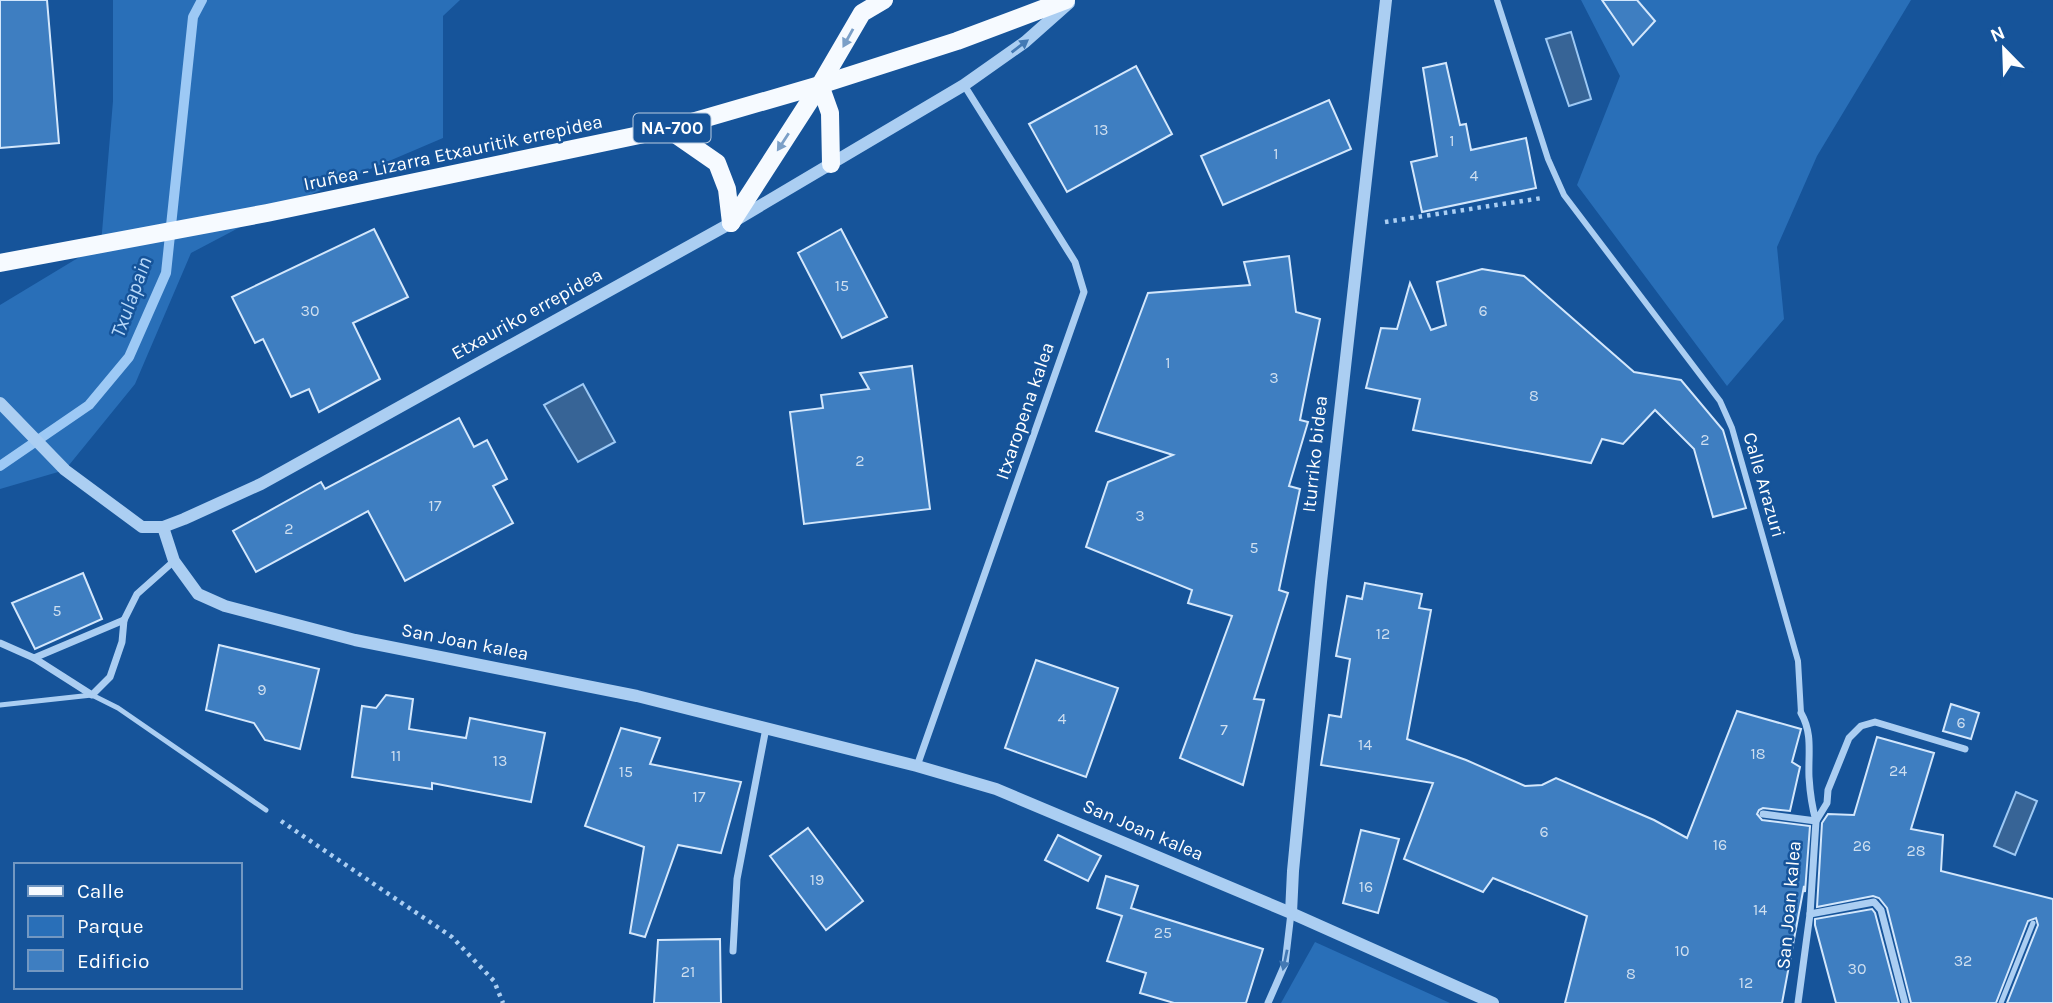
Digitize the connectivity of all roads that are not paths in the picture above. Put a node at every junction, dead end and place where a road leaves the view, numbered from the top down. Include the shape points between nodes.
1 (884, 0) edge
2 (1066, 0) edge
3 (1072, 0) edge
4 (1386, 0) edge
5 (1496, 0) edge
6 (820, 85) junction
7 (964, 85) junction
8 (668, 129) junction
9 (831, 164) junction
10 (731, 223) junction
11 (0, 263) edge
12 (0, 403) edge
13 (163, 527) junction
14 (174, 561) junction
15 (124, 620) junction
16 (0, 643) edge
17 (34, 658) junction
18 (92, 695) junction
19 (0, 705) edge
20 (1801, 713) joint
21 (766, 728) junction
22 (1965, 749) dead end
23 (917, 766) junction
24 (266, 810) road end
25 (1763, 814) dead end
26 (1815, 821) junction
27 (1292, 913) junction
28 (1811, 914) junction
29 (2033, 923) dead end
30 (733, 951) dead end
31 (1268, 1003) edge
32 (1493, 1003) edge
33 (1798, 1003) edge
34 (1905, 1003) edge
35 (2001, 1003) edge

1 -> 6 main road via 862,13
2 - 6 main road, Iruñea - Lizarra Etxauritik errepidea / NA-700
7 -> 3 street, Etxauriko errepidea via 1026,42
4 - 27 street, Iturriko bidea via 1321,582
5 - 20 street, Calle Arazuri via 1564,195 1720,401 1732,428 1798,661
6 - 8 main road, Iruñea - Lizarra Etxauritik errepidea / NA-700
6 - 9 main road via 831,113
6 -> 10 main road
7 - 9 street, Etxauriko errepidea
7 - 23 street, Itxaropena kalea via 1075,262 1084,292
8 - 10 main road via 717,163 727,189
8 - 11 main road, Iruñea - Lizarra Etxauritik errepidea / NA-700
9 - 10 street, Etxauriko errepidea
10 - 13 street, Etxauriko errepidea via 261,484
12 - 13 street via 65,470 142,527
13 - 14 street, San Joan kalea
14 - 15 street via 137,594
14 - 21 street, San Joan kalea via 198,594 225,606 355,640 637,696
15 - 17 street
15 - 18 street via 110,677
16 - 17 street
17 - 18 street
18 - 19 lane
18 - 24 lane
20 - 26 street, Calle Arazuri via 1811,745 1809,781
21 - 23 street, San Joan kalea
21 - 30 street via 737,879
22 - 26 street via 1875,722 1861,726 1850,738 1827,803
23 - 27 street, San Joan kalea via 996,789
25 - 26 street, San Joan kalea
26 - 28 street, San Joan kalea
27 -> 31 street via 1285,964
27 - 32 street, San Joan kalea
28 - 33 street, San Joan kalea
28 - 34 street via 1874,902 1881,910
29 - 35 lane

